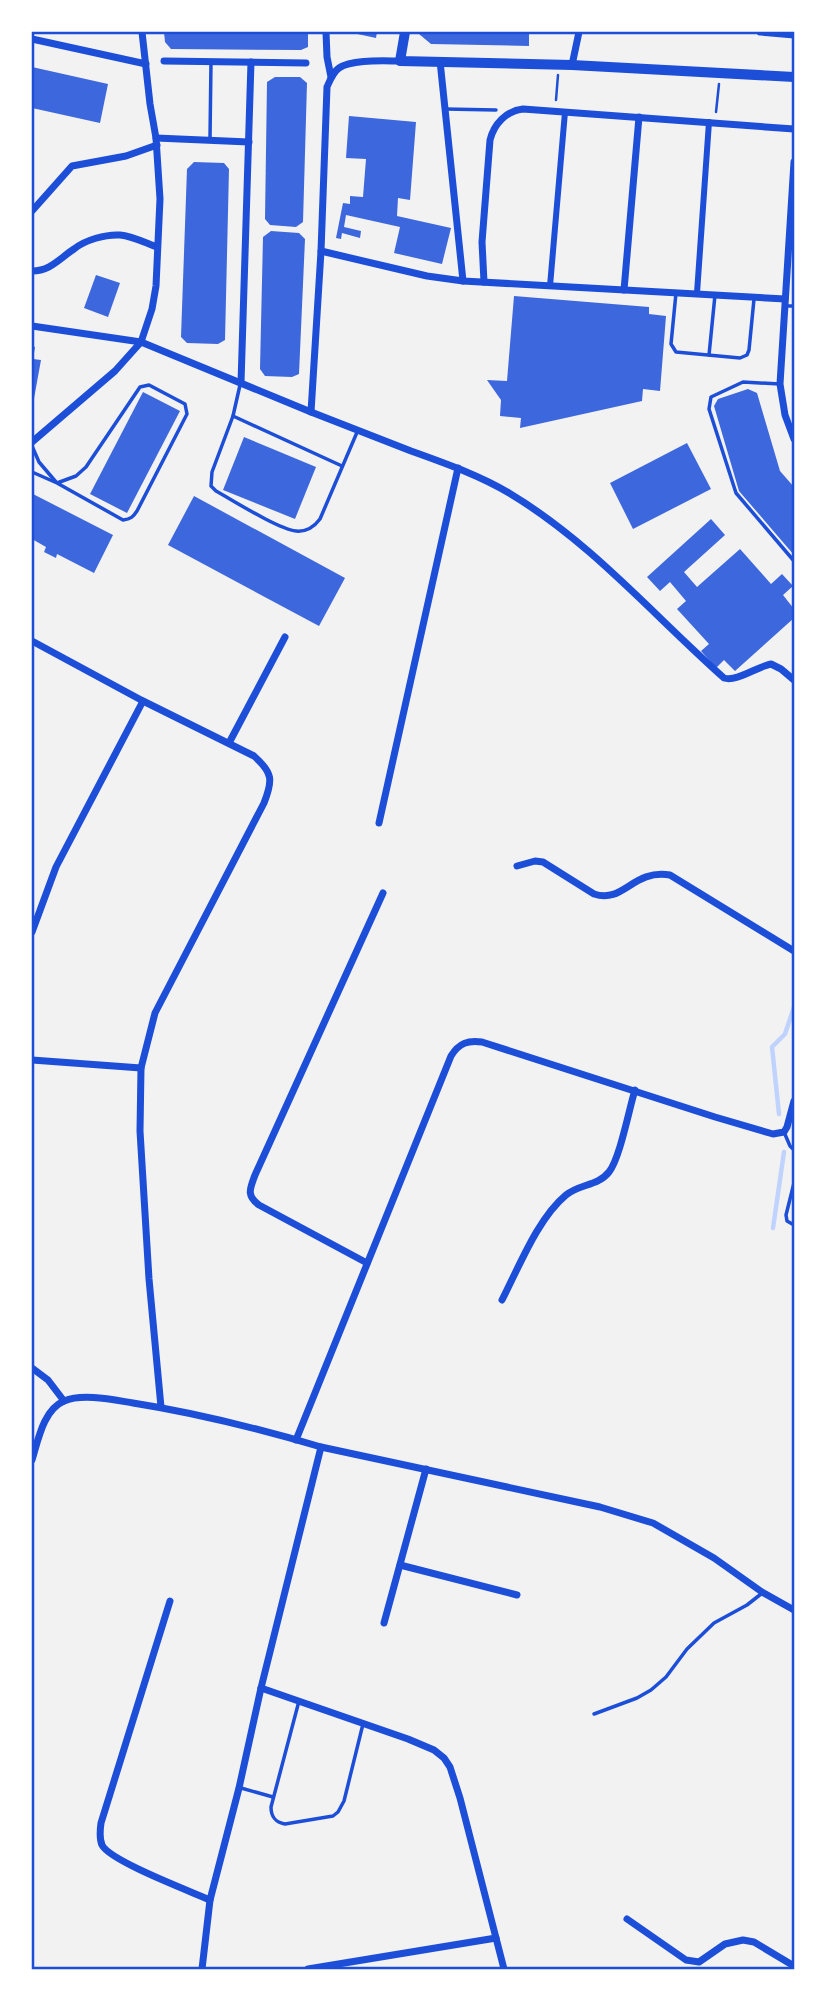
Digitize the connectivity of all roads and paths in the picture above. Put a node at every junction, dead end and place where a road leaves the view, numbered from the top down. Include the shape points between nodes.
1 (142, 32) edge
2 (326, 32) edge
3 (405, 32) edge
4 (579, 32) edge
5 (760, 32) edge
6 (794, 35) edge
7 (32, 40) edge
8 (164, 61) dead end
9 (400, 61) junction
10 (440, 61) junction
11 (211, 62) junction
12 (251, 62) junction
13 (306, 63) dead end
14 (146, 65) junction
15 (559, 65) junction
16 (572, 65) junction
17 (720, 73) junction
18 (331, 77) junction
19 (794, 77) edge
20 (445, 109) junction
21 (496, 110) dead end
22 (555, 111) junction
23 (565, 112) junction
24 (639, 117) junction
25 (712, 122) junction
26 (794, 129) edge
27 (210, 140) junction
28 (157, 141) junction
29 (249, 142) junction
30 (794, 162) edge
31 (32, 211) edge
32 (792, 219) edge
33 (157, 247) junction
34 (321, 251) junction
35 (32, 271) edge
36 (463, 281) junction
37 (484, 282) junction
38 (550, 286) junction
39 (624, 290) junction
40 (676, 293) junction
41 (697, 293) junction
42 (715, 295) junction
43 (755, 297) junction
44 (784, 302) junction
45 (794, 306) edge
46 (32, 326) edge
47 (141, 342) junction
48 (709, 355) junction
49 (241, 383) junction
50 (780, 384) junction
51 (311, 412) junction
52 (233, 416) junction
53 (792, 423) edge
54 (358, 430) junction
55 (794, 439) edge
56 (32, 444) edge
57 (342, 466) junction
58 (458, 468) junction
59 (32, 472) edge
60 (57, 483) junction
61 (794, 561) edge
62 (285, 637) dead end
63 (32, 641) edge
64 (794, 680) edge
65 (143, 701) junction
66 (229, 743) junction
67 (379, 823) dead end
68 (517, 866) dead end
69 (383, 893) dead end
70 (32, 932) edge
71 (794, 951) edge
72 (32, 1060) edge
73 (141, 1069) junction
74 (635, 1090) junction
75 (794, 1101) edge
76 (784, 1132) junction
77 (794, 1150) edge
78 (794, 1183) edge
79 (793, 1192) edge
80 (794, 1225) edge
81 (367, 1263) junction
82 (502, 1300) dead end
83 (32, 1368) edge
84 (64, 1401) junction
85 (161, 1407) junction
86 (296, 1440) junction
87 (321, 1447) junction
88 (32, 1460) edge
89 (426, 1469) junction
90 (400, 1566) junction
91 (762, 1592) junction
92 (517, 1595) dead end
93 (170, 1601) dead end
94 (794, 1610) edge
95 (384, 1623) dead end
96 (261, 1688) junction
97 (299, 1701) junction
98 (594, 1714) dead end
99 (363, 1724) junction
100 (239, 1788) junction
101 (273, 1797) junction
102 (210, 1900) junction
103 (627, 1919) dead end
104 (496, 1938) junction
105 (794, 1966) edge
106 (202, 1969) edge
107 (308, 1969) edge
108 (504, 1969) edge

1 - 14 street
2 - 18 street
3 - 9 street
4 - 16 street
5 - 6 street
7 - 14 street
8 - 11 street
9 - 10 street
9 - 18 street via 351,63
10 - 15 street
10 - 20 street
11 - 12 street
11 - 27 lane
12 - 13 street
12 - 29 street
14 - 28 street
15 - 16 street
15 - 22 path
16 - 17 street
17 - 19 street
17 - 25 path
18 - 34 street via 326,98
20 - 21 lane
20 - 36 street
22 - 23 street
22 - 37 street via 516,110 492,133 482,242
23 - 24 street
23 - 38 street
24 - 25 street
24 - 39 street
25 - 26 street
25 - 41 street
27 - 28 street
27 - 29 street
28 - 31 street via 126,156 72,166
28 - 33 street
29 - 49 street
30 - 32 street
32 - 44 street
33 - 35 street via 120,235 95,239 54,265
33 - 47 street via 156,286
34 - 36 street
34 - 51 street
36 - 37 street
37 - 38 street
38 - 39 street
39 - 40 street
40 - 41 street
40 - 48 lane via 673,349
41 - 42 street
42 - 43 street
42 - 48 lane
43 - 44 street
43 - 48 lane via 747,355
44 - 45 lane
44 - 50 street
46 - 47 street
47 - 49 street
47 - 56 street
49 - 51 street
49 - 52 lane
50 - 53 street via 785,415
50 - 61 lane via 743,382 711,397 709,409 736,493
51 - 54 street
52 - 57 lane
52 - 57 lane via 211,486 276,523 295,531 316,525
53 - 55 street
54 - 57 lane
54 - 58 street
56 - 60 lane via 39,462
58 - 64 street via 557,525 724,678 732,680 771,664
58 - 67 street
59 - 60 lane
60 - 60 lane via 123,520 134,517 187,414 185,404 149,385 140,387 86,467
62 - 66 street
63 - 65 street
65 - 66 street
65 - 70 street via 56,867
66 - 73 street via 266,767 269,789 155,1013
68 - 71 street via 543,862 603,897 652,874 670,875
69 - 81 street via 250,1195 259,1205
72 - 73 street
73 - 85 street via 140,1145
74 - 76 street via 738,1124 774,1134
74 - 81 street via 482,1042 459,1045
74 - 82 street via 609,1172 558,1202
75 - 76 street
76 - 77 lane
78 - 79 lane
79 - 80 lane via 786,1216
81 - 86 street
83 - 84 street
84 - 85 street via 89,1397
84 - 88 street via 46,1419
85 - 86 street
86 - 87 street
87 - 89 street
87 - 96 street
89 - 90 street
89 - 91 street via 653,1523
90 - 92 street
90 - 95 street
91 - 94 street
91 - 98 lane via 714,1623 651,1690
93 - 102 street via 100,1835 102,1845 117,1858
96 - 97 street
96 - 100 street
97 - 99 street
97 - 101 lane
99 - 101 lane via 344,1801 335,1815 279,1823 271,1813
99 - 104 street via 435,1750 450,1767
100 - 101 lane
100 - 102 street
102 - 106 street
103 - 105 street via 686,1960 699,1962 725,1944 743,1940
104 - 107 street
104 - 108 street

